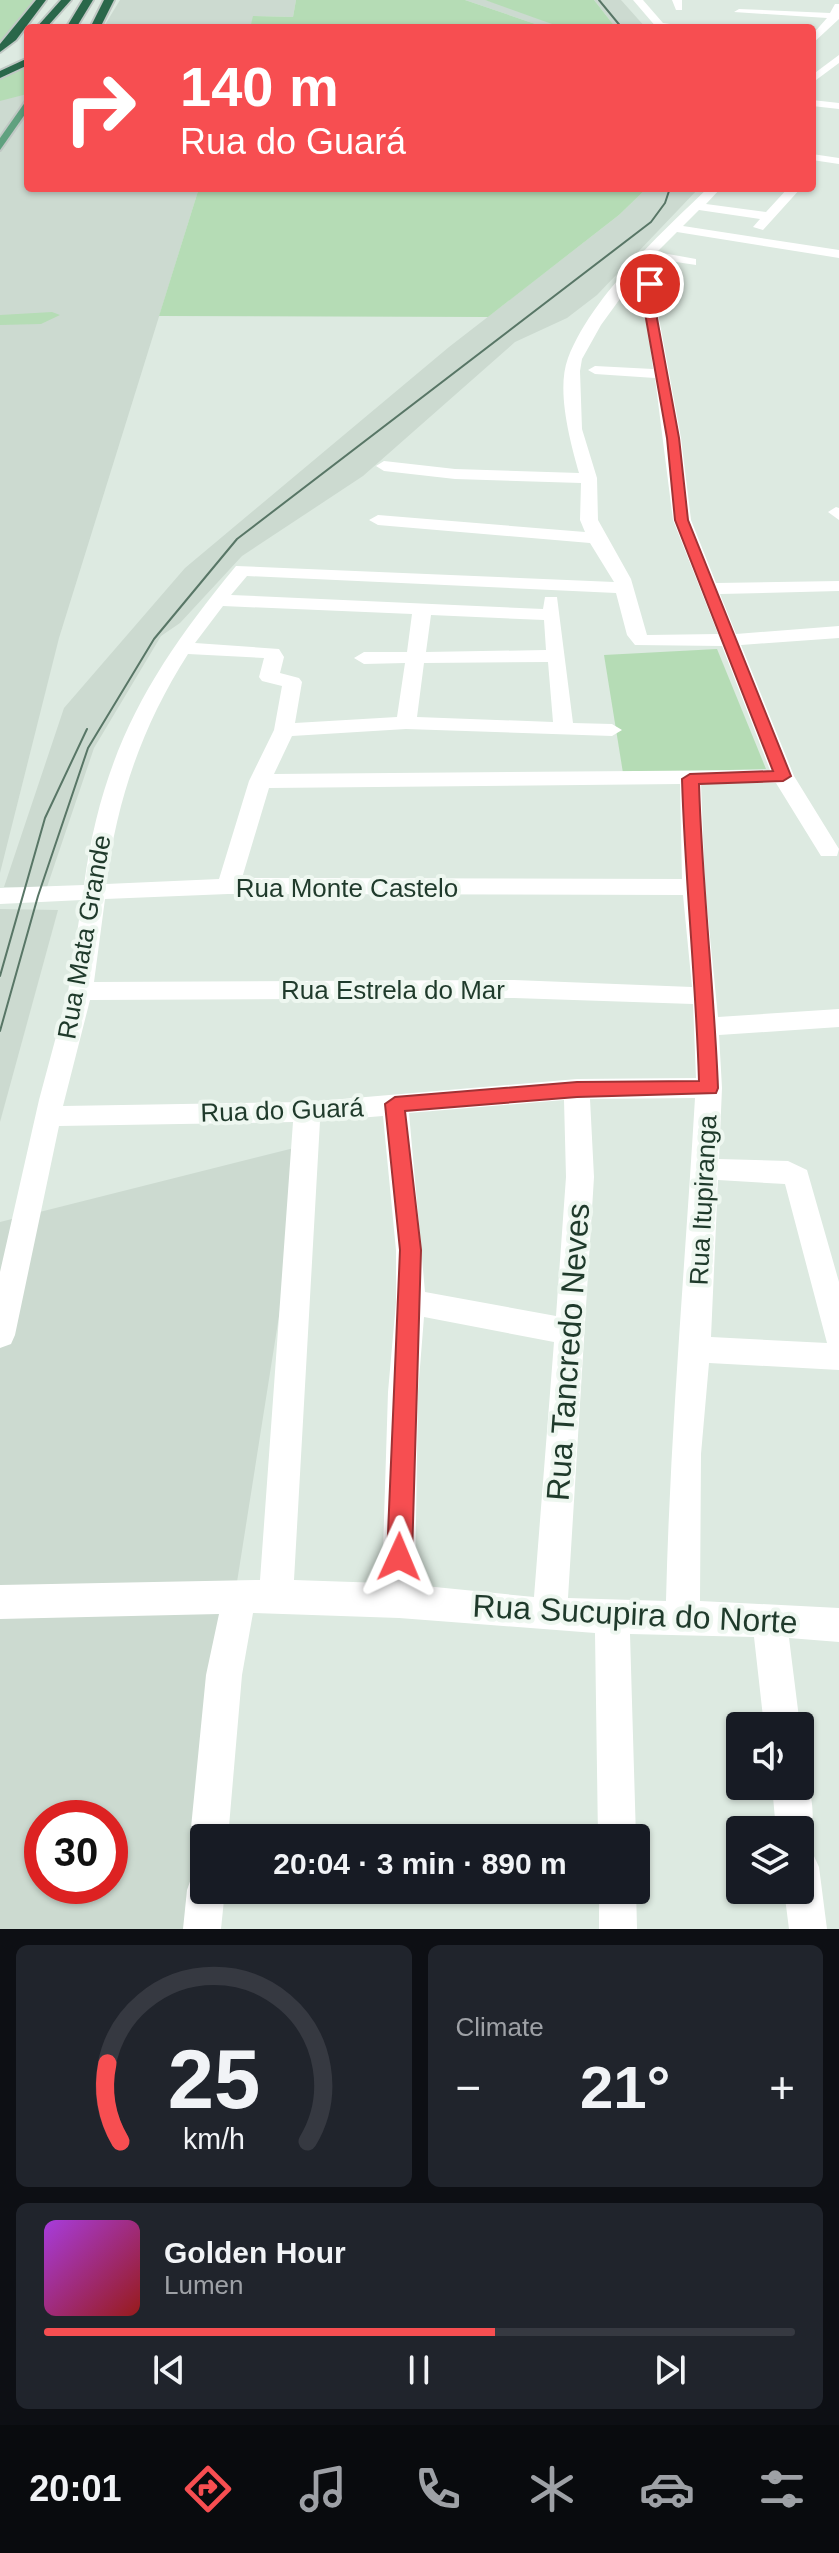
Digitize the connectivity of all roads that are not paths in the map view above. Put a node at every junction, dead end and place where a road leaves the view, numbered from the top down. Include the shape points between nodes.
1 (41, 0) edge
2 (66, 0) edge
3 (88, 0) edge
4 (109, 0) edge
5 (638, 0) edge
6 (739, 0) edge
7 (739, 12) junction
8 (838, 12) edge
9 (45, 24) edge
10 (73, 24) edge
11 (97, 24) edge
12 (659, 24) edge
13 (740, 24) dead end
14 (816, 37) edge
15 (24, 39) edge
16 (0, 50) edge
17 (839, 58) edge
18 (24, 63) edge
19 (0, 75) edge
20 (816, 77) edge
21 (24, 101) edge
22 (816, 103) edge
23 (839, 106) edge
24 (24, 107) edge
25 (11, 131) junction
26 (0, 147) edge
27 (817, 158) edge
28 (839, 161) edge
29 (711, 192) edge
30 (789, 192) edge
31 (696, 206) junction
32 (768, 216) junction
33 (674, 228) junction
34 (748, 242) junction
35 (839, 254) edge
36 (644, 260) junction
37 (691, 262) dead end
38 (595, 370) dead end
39 (662, 374) junction
40 (384, 466) dead end
41 (589, 478) junction
42 (378, 520) dead end
43 (596, 538) junction
44 (552, 586) junction
45 (839, 586) edge
46 (624, 588) junction
47 (707, 589) junction
48 (217, 600) junction
49 (422, 610) junction
50 (551, 615) junction
51 (839, 632) edge
52 (729, 640) junction
53 (181, 648) junction
54 (555, 656) junction
55 (364, 658) dead end
56 (416, 658) junction
57 (406, 723) junction
58 (564, 729) junction
59 (284, 730) junction
60 (612, 730) dead end
61 (783, 776) junction
62 (690, 779) junction
63 (260, 781) junction
64 (829, 851) dead end
65 (228, 886) junction
66 (694, 887) junction
67 (97, 893) junction
68 (0, 896) edge
69 (80, 991) junction
70 (705, 996) junction
71 (839, 1018) edge
72 (707, 1027) junction
73 (709, 1088) junction
74 (577, 1089) junction
75 (395, 1104) junction
76 (307, 1112) junction
77 (48, 1116) junction
78 (705, 1169) junction
79 (411, 1302) junction
80 (567, 1331) junction
81 (0, 1335) edge
82 (839, 1337) edge
83 (695, 1349) junction
84 (839, 1357) edge
85 (239, 1597) junction
86 (276, 1598) junction
87 (398, 1601) junction
88 (0, 1602) edge
89 (550, 1615) junction
90 (612, 1618) junction
91 (769, 1619) junction
92 (683, 1620) junction
93 (839, 1625) edge
94 (780, 1712) edge
95 (210, 1824) edge
96 (617, 1824) edge
97 (205, 1904) edge
98 (618, 1904) edge
99 (805, 1904) edge
100 (202, 1929) edge
101 (618, 1929) edge
102 (808, 1929) edge

1 - 16 highway
2 - 9 highway
3 - 10 highway
4 - 11 highway
5 - 12 street
6 - 7 street
7 - 8 street
7 - 13 street
8 - 14 street
15 - 16 highway
17 - 20 street
18 - 19 highway
21 - 25 main road via 9,107
22 - 23 street
24 - 25 main road
25 - 26 main road
27 - 28 street
29 - 31 street
30 - 32 street
31 - 32 street
31 - 33 street
32 - 34 street
33 - 34 street
33 - 36 street
34 - 35 street
36 - 37 street
36 - 39 street
36 - 41 street via 606,305 573,364 574,429
38 - 39 street
39 - 47 street via 682,520
40 - 41 street
41 - 43 street via 589,520
42 - 43 street
43 - 46 street
44 - 46 street
44 - 48 street, Rua Mata Grande via 242,570
44 - 50 street
45 - 47 street
46 - 52 street via 642,641
47 - 52 street
48 - 49 street
48 - 53 street, Rua Mata Grande
49 - 50 street
49 - 56 street
50 - 54 street
51 - 52 street
52 - 61 street
53 - 59 street via 273,654 269,677 292,682
53 - 67 street, Rua Mata Grande via 120,767 105,818
54 - 56 street
54 - 58 street
55 - 56 street
56 - 57 street
57 - 58 street
57 - 59 street
58 - 60 street
59 - 63 street
61 - 62 street
61 - 64 street
62 - 63 street
62 - 66 street, Rua Itupiranga
63 - 65 street
65 - 66 street, Rua Monte Castelo
65 - 67 street, Rua Monte Castelo
66 - 70 street, Rua Itupiranga
67 - 68 street, Rua Monte Castelo
67 - 69 street, Rua Mata Grande
69 - 70 street, Rua Estrela do Mar via 514,989
69 - 77 street, Rua Mata Grande
70 - 72 street, Rua Itupiranga
71 - 72 street
72 - 73 street, Rua Itupiranga
73 - 74 street, Rua do Guará
73 - 78 street, Rua Itupiranga
74 - 75 street, Rua do Guará
74 - 80 street, Rua Tancredo Neves via 580,1177
75 - 76 street, Rua do Guará
75 - 79 street
76 - 77 street, Rua do Guará
76 - 86 street
77 - 81 street, Rua Mata Grande
78 - 82 street via 788,1172 797,1178
78 - 83 street, Rua Itupiranga
79 - 80 street
79 - 87 street via 402,1406
80 - 89 street, Rua Tancredo Neves
83 - 84 street
83 - 92 street, Rua Itupiranga via 685,1454
85 - 86 street, Rua Sucupira do Norte
85 - 88 street, Rua Sucupira do Norte
85 - 95 street via 224,1675
86 - 87 street, Rua Sucupira do Norte
87 - 89 street, Rua Sucupira do Norte
89 - 90 street, Rua Sucupira do Norte
90 - 92 street, Rua Sucupira do Norte
90 - 96 street
91 - 92 street, Rua Sucupira do Norte
91 - 93 street, Rua Sucupira do Norte
91 - 94 street
97 - 100 street
98 - 101 street
99 - 102 street

